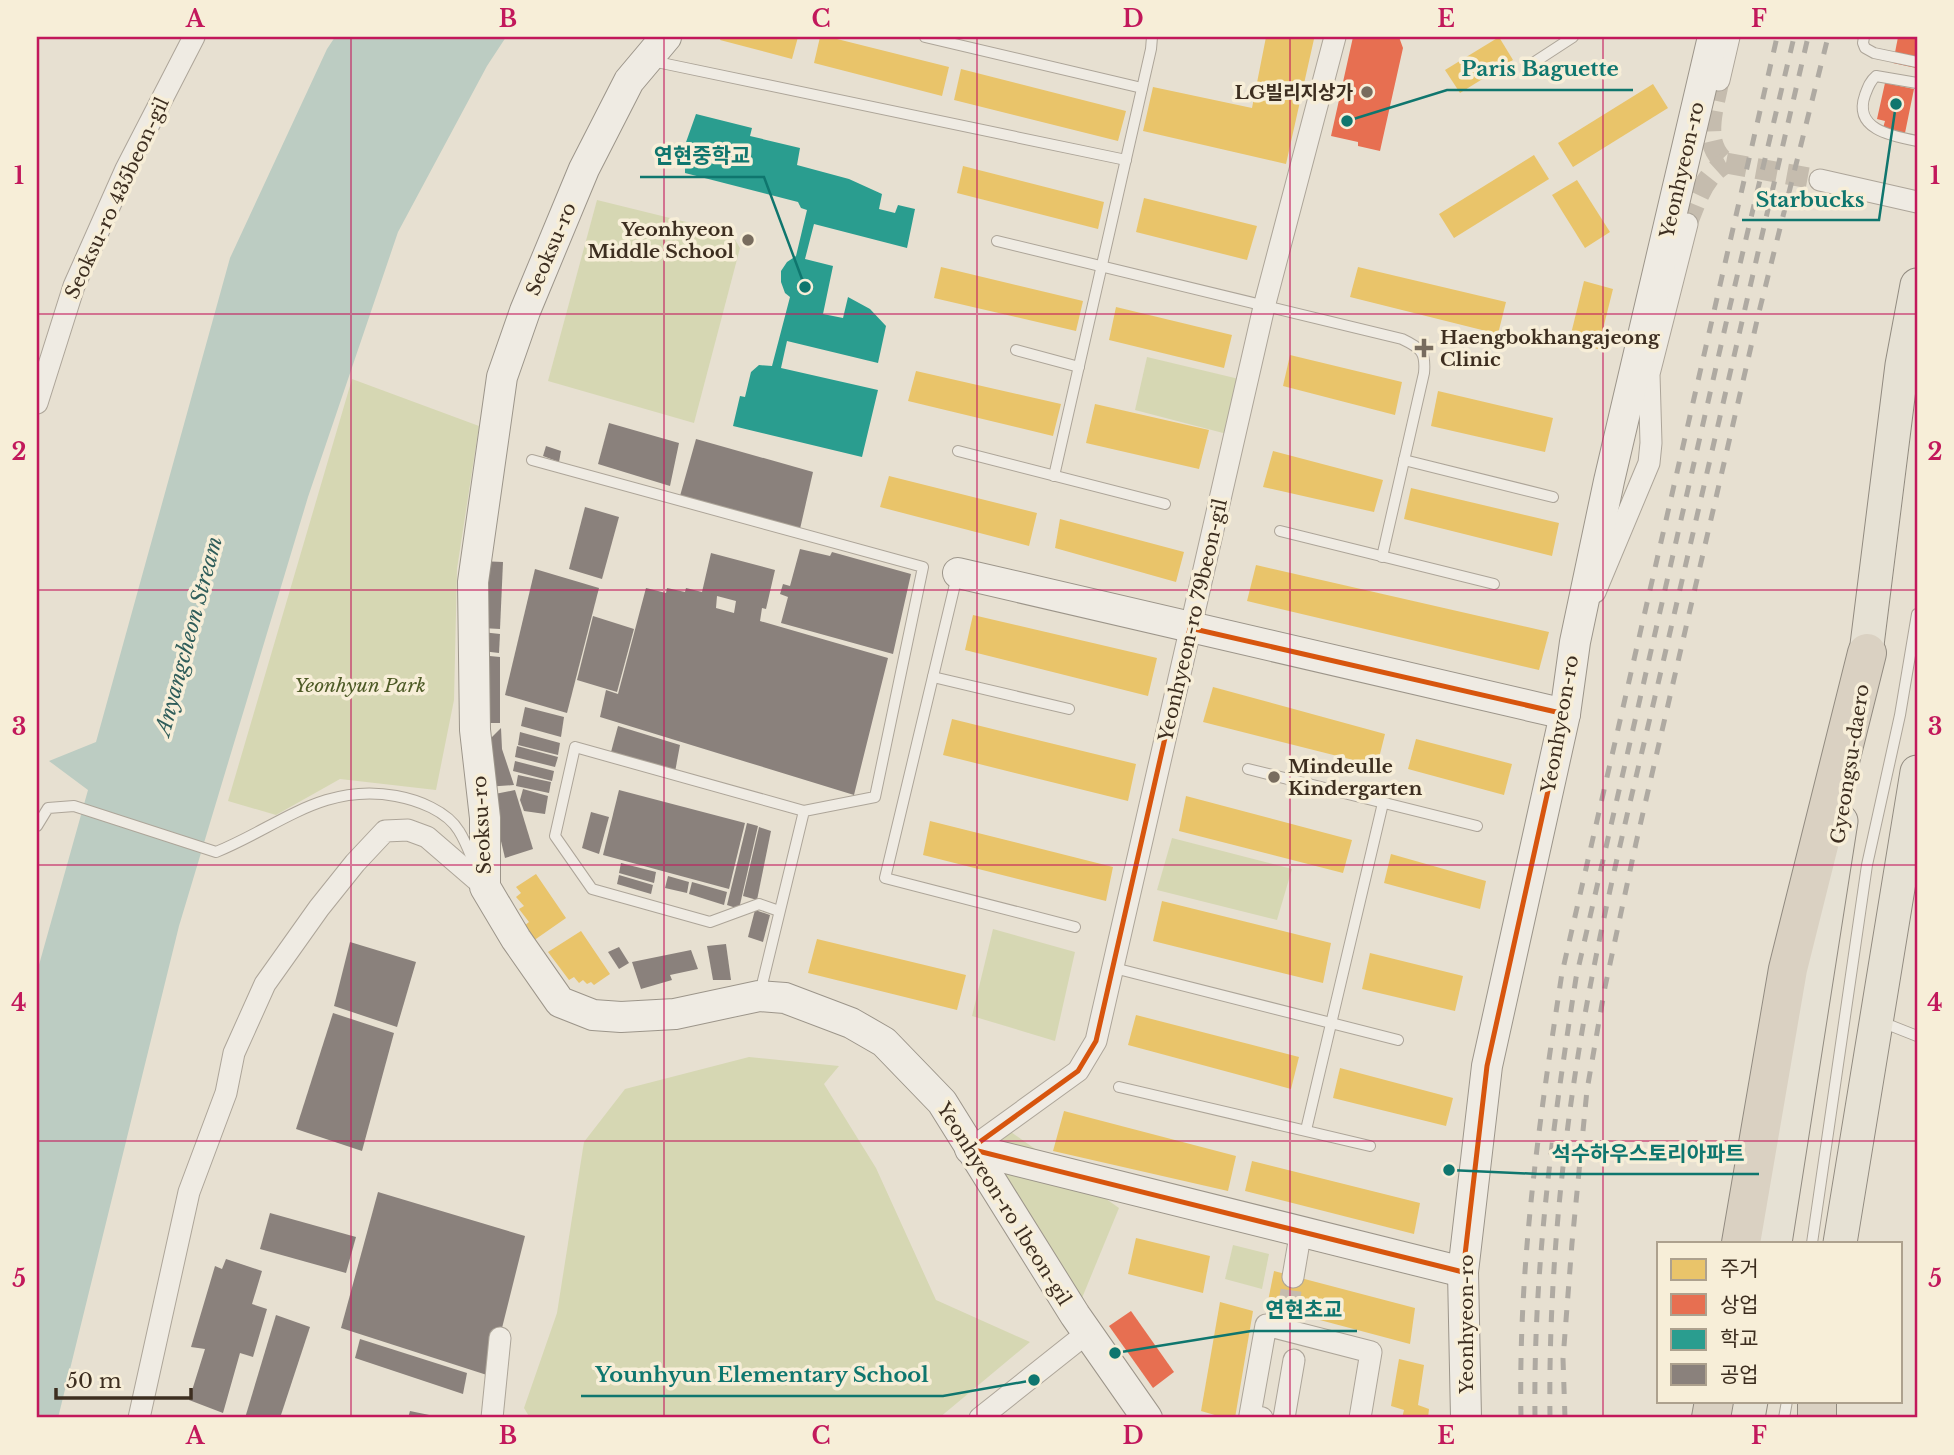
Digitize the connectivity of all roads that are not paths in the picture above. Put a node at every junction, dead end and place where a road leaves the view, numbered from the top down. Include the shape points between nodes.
1 (194, 37) edge
2 (666, 37) edge
3 (925, 37) edge
4 (1152, 37) edge
5 (1335, 37) edge
6 (1573, 37) edge
7 (1713, 37) edge
8 (1729, 37) edge
9 (1864, 37) edge
10 (646, 60) junction
11 (1917, 62) edge
12 (1527, 67) dead end
13 (1719, 80) tunnel mouth
14 (1917, 83) edge
15 (1142, 88) junction
16 (1917, 141) edge
17 (1126, 160) junction
18 (1820, 180) tunnel mouth
19 (1917, 202) edge
20 (1687, 223) tunnel mouth
21 (997, 242) dead end
22 (1102, 267) junction
23 (1917, 285) edge
24 (1264, 307) junction
25 (1917, 329) edge
26 (1016, 350) dead end
27 (1902, 365) junction
28 (1079, 367) junction
29 (37, 403) edge
30 (958, 451) dead end
31 (532, 460) dead end
32 (1404, 460) junction
33 (1054, 476) junction
34 (1609, 481) junction
35 (1640, 485) junction
36 (1553, 498) dead end
37 (1165, 504) dead end
38 (1280, 531) dead end
39 (1382, 558) junction
40 (958, 573) joint
41 (1494, 584) dead end
42 (1917, 614) edge
43 (1190, 628) junction
44 (1574, 642) junction
45 (1867, 653) junction
46 (933, 677) junction
47 (1069, 709) dead end
48 (1565, 714) junction
49 (1248, 769) dead end
50 (1917, 772) edge
51 (1382, 803) junction
52 (804, 811) junction
53 (37, 826) edge
54 (1477, 826) dead end
55 (485, 887) junction
56 (779, 911) junction
57 (1076, 927) dead end
58 (1114, 968) junction
59 (759, 996) junction
60 (1877, 1020) junction
61 (1331, 1023) junction
62 (1917, 1036) edge
63 (1398, 1040) dead end
64 (1119, 1087) dead end
65 (1306, 1130) junction
66 (1370, 1146) dead end
67 (970, 1149) junction
68 (1301, 1230) junction
69 (1727, 1242) edge
70 (1741, 1242) edge
71 (1775, 1242) edge
72 (1812, 1242) edge
73 (1840, 1242) edge
74 (1463, 1272) junction
75 (1293, 1277) tunnel mouth
76 (1087, 1333) junction
77 (500, 1338) dead end
78 (1294, 1360) dead end
79 (139, 1418) edge
80 (492, 1418) edge
81 (980, 1418) edge
82 (1147, 1418) edge
83 (1262, 1418) edge
84 (1284, 1418) edge
85 (1360, 1418) edge
86 (1466, 1418) edge

1 - 29 street, Seoksu-ro 435beon-gil via 126,170 74,286
2 - 10 street, Seoksu-ro
3 - 15 lane
4 - 15 lane
5 - 24 street, Yeonhyeon-ro 79beon-gil
6 - 12 lane
7 - 34 street, Yeonhyeon-ro
8 - 13 street
9 - 11 lane via 1869,51
10 - 17 lane
10 - 55 street, Seoksu-ro via 629,81 584,169 502,377 473,582 475,730 485,818
14 - 16 lane via 1876,76 1861,107 1866,121 1881,131
15 - 17 lane
17 - 22 lane
18 - 19 street
20 - 35 street via 1649,374 1651,443
21 - 22 lane
22 - 24 lane
22 - 28 lane
23 - 27 main road, Gyeongsu-daero
24 - 32 lane via 1402,339 1419,349 1425,360 1424,373
24 - 43 street, Yeonhyeon-ro 79beon-gil
25 - 27 lane
26 - 28 lane
27 - 45 main road, Gyeongsu-daero
28 - 33 lane
30 - 33 lane
31 - 52 lane via 923,567 875,797
32 - 36 lane
32 - 39 lane
33 - 37 lane
34 - 35 street via 1615,490 1626,492
34 - 44 street, Yeonhyeon-ro
35 - 44 street
38 - 39 lane
39 - 41 lane
40 - 43 street
40 - 46 lane
42 - 72 lane via 1867,865
43 - 48 street
43 - 58 street, Yeonhyeon-ro 79beon-gil
44 - 48 street, Yeonhyeon-ro
45 - 69 main road via 1793,870
45 - 70 highway via 1788,970
45 - 71 main road, Gyeongsu-daero
46 - 47 lane
46 - 57 lane via 885,878
48 - 74 street, Yeonhyeon-ro via 1488,1066
49 - 51 lane
50 - 60 main road
51 - 54 lane
51 - 61 lane
52 - 56 lane
52 - 56 lane via 575,747 555,836 593,889 710,922 758,904
53 - 55 lane via 48,808 74,806 216,852 301,809 335,796 373,791 410,798 443,814 458,830
55 - 59 street, Yeonhyeon-ro 1beon-gil via 560,1002 593,1015 621,1017 675,1014
55 - 79 street, Seoksu-ro via 427,837 408,830 385,831 319,908 265,984 234,1053 226,1093 189,1192
56 - 59 lane
58 - 61 lane
58 - 67 street, Yeonhyeon-ro 79beon-gil via 1096,1041 1078,1071
59 - 67 street, Yeonhyeon-ro 1beon-gil via 785,998 851,1023 884,1042 942,1102
60 - 62 lane
60 - 73 main road
61 - 63 lane
61 - 65 lane
64 - 65 lane
65 - 66 lane
67 - 68 street
67 - 76 street, Yeonhyeon-ro 1beon-gil
68 - 74 street
68 - 75 street
74 - 86 street, Yeonhyeon-ro
76 - 81 street
76 - 82 street, Yeonhyeon-ro 1beon-gil
77 - 80 street
78 - 84 street
83 - 85 street via 1250,1415 1266,1325 1286,1320 1371,1352

